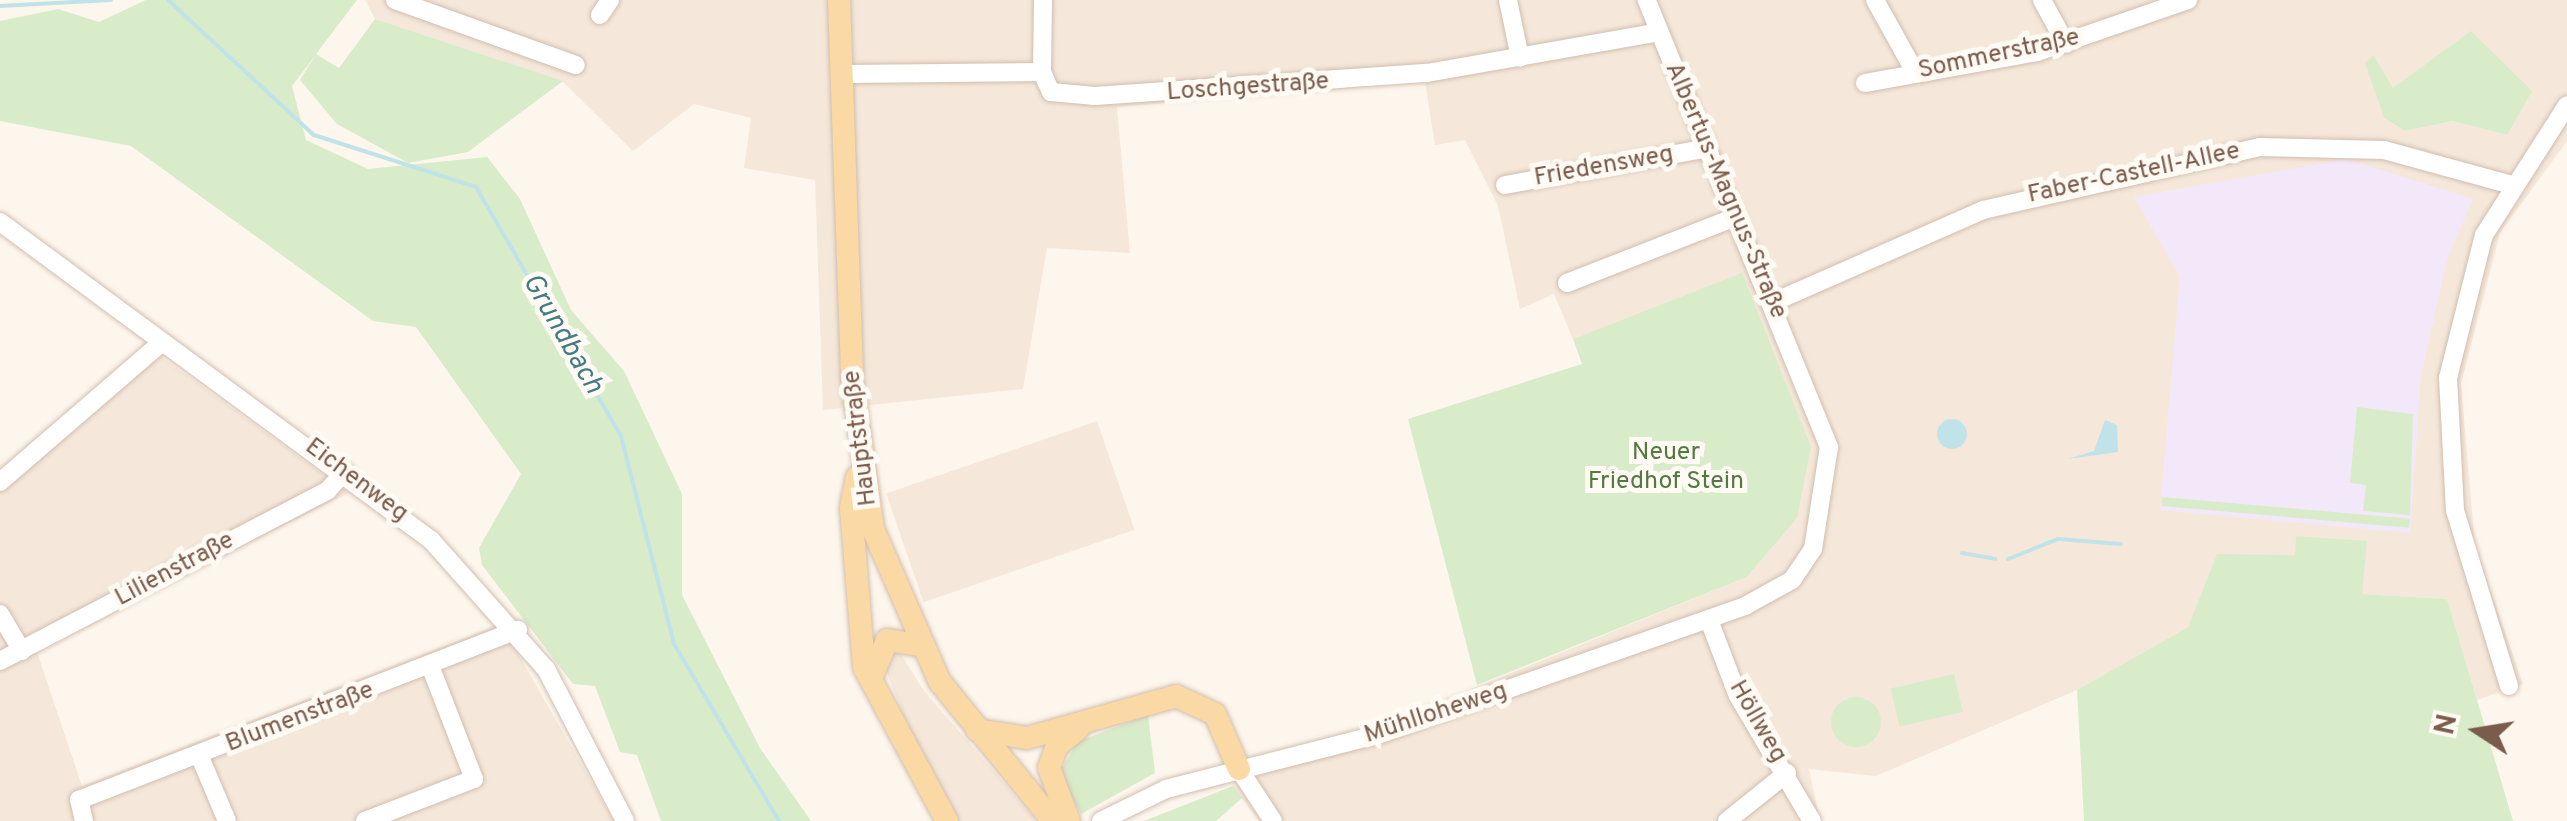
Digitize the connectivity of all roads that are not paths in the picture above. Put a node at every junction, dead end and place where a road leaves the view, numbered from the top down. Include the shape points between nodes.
1 (395, 0) edge
2 (839, 0) edge
3 (1043, 0) edge
4 (1508, 0) edge
5 (1647, 0) edge
6 (1875, 0) edge
7 (2042, 0) edge
8 (2188, 0) edge
9 (1659, 32) junction
10 (2066, 44) junction
11 (1520, 58) junction
12 (576, 65) dead end
13 (1042, 72) junction
14 (1915, 72) junction
15 (845, 74) junction
16 (1865, 83) dead end
17 (2567, 105) edge
18 (1704, 149) junction
19 (2508, 184) junction
20 (1504, 186) dead end
21 (1734, 218) junction
22 (0, 222) edge
23 (1567, 282) dead end
24 (1776, 301) junction
25 (162, 342) junction
26 (859, 468) junction
27 (345, 471) junction
28 (0, 482) edge
29 (1768, 596) joint
30 (0, 614) edge
31 (1709, 620) junction
32 (518, 630) junction
33 (919, 646) junction
34 (22, 651) junction
35 (0, 662) edge
36 (432, 668) junction
37 (872, 686) junction
38 (2508, 686) dead end
39 (1089, 721) junction
40 (971, 726) junction
41 (200, 757) junction
42 (1239, 769) junction
43 (1787, 773) junction
44 (1056, 814) edge
45 (84, 821) edge
46 (227, 821) edge
47 (365, 821) edge
48 (625, 821) edge
49 (947, 821) edge
50 (1101, 821) edge
51 (1273, 821) edge
52 (1727, 821) edge
53 (1812, 821) edge

1 - 12 street
2 - 15 main road, Hauptstraße
3 - 13 street
4 - 11 street
5 - 9 street, Albertus-Magnus-Straße
6 - 14 street
7 - 10 street
8 - 10 street, Sommerstraße
9 - 11 street, Loschgestraße
9 - 18 street, Albertus-Magnus-Straße
10 - 14 street, Sommerstraße
11 - 13 street, Loschgestraße via 1263,89 1095,96 1052,92
13 - 15 street
14 - 16 street, Sommerstraße
15 - 26 main road, Hauptstraße
17 - 19 street
18 - 20 street, Friedensweg
18 - 21 street, Albertus-Magnus-Straße
19 - 24 street, Faber-Castell-Allee via 2384,150 2260,147 1983,210
19 - 38 street via 2464,288 2447,406 2466,560
21 - 23 street
21 - 24 street, Albertus-Magnus-Straße
22 - 25 street, Eichenweg
24 - 29 street, Albertus-Magnus-Straße via 1829,447 1830,482 1813,549
25 - 27 street, Eichenweg
25 - 28 street
26 - 33 main road, Hauptstraße via 888,578
26 - 37 main road via 851,508
27 - 32 street, Eichenweg via 431,540
27 - 34 street, Lilienstraße via 328,490
29 - 31 street, Mühlloheweg
30 - 34 street
31 - 42 street, Mühlloheweg via 1377,735
31 - 43 street, Höllweg via 1738,696
32 - 36 street, Blumenstraße
32 - 48 street, Eichenweg
33 - 37 main road via 896,637 879,645
33 - 40 main road, Hauptstraße
34 - 35 street, Lilienstraße
36 - 41 street, Blumenstraße
36 - 47 street via 474,778
37 - 49 main road
39 - 40 main road via 1008,740
39 - 42 main road via 1153,700 1195,700 1226,729
39 - 44 main road via 1057,746 1050,768
40 - 44 main road, Hauptstraße
41 - 45 street, Blumenstraße via 79,800
41 - 46 street
42 - 50 street, Mühlloheweg
42 - 51 street
43 - 52 street
43 - 53 street, Höllweg

